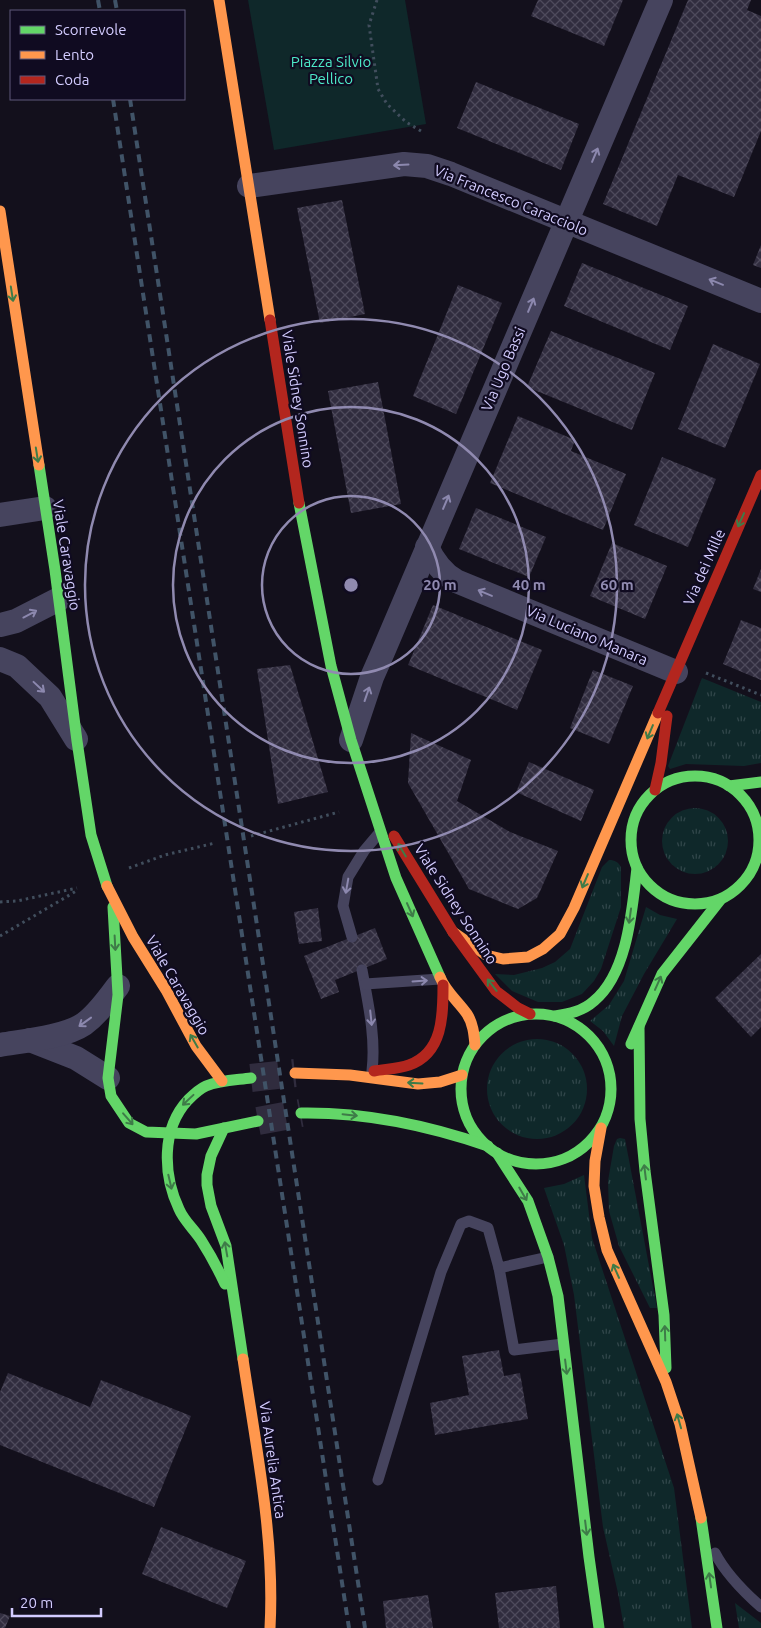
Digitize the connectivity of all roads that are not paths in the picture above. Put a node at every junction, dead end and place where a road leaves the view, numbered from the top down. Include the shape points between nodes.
1 (218, 0) edge
2 (661, 0) edge
3 (250, 186) junction
4 (0, 211) edge
5 (566, 221) junction
6 (761, 301) edge
7 (761, 476) edge
8 (45, 508) junction
9 (0, 515) edge
10 (427, 547) junction
11 (59, 599) junction
12 (0, 625) edge
13 (0, 658) edge
14 (676, 671) junction
15 (351, 740) junction
16 (77, 741) junction
17 (761, 782) edge
18 (729, 786) junction
19 (655, 790) junction
20 (371, 798) junction
21 (381, 830) junction
22 (759, 857) edge
23 (637, 868) junction
24 (721, 899) junction
25 (113, 900) junction
26 (453, 932) junction
27 (352, 937) dead end
28 (362, 970) dead end
29 (442, 982) junction
30 (365, 984) junction
31 (118, 986) junction
32 (530, 1014) junction
33 (555, 1016) junction
34 (639, 1028) junction
35 (30, 1040) junction
36 (0, 1045) edge
37 (475, 1045) junction
38 (627, 1053) dead end
39 (620, 1070) dead end
40 (372, 1071) junction
41 (295, 1073) tunnel mouth
42 (462, 1075) junction
43 (350, 1076) junction
44 (108, 1078) junction
45 (251, 1078) tunnel mouth
46 (222, 1081) junction
47 (612, 1089) junction
48 (301, 1113) tunnel mouth
49 (258, 1121) tunnel mouth
50 (224, 1128) junction
51 (600, 1128) junction
52 (170, 1133) junction
53 (492, 1149) junction
54 (548, 1257) junction
55 (499, 1268) junction
56 (232, 1298) junction
57 (564, 1344) junction
58 (666, 1382) junction
59 (378, 1480) dead end
60 (704, 1531) junction
61 (761, 1607) edge
62 (270, 1628) edge
63 (599, 1628) edge
64 (718, 1628) edge

1 - 3 main road, Viale Sidney Sonnino
5 -> 2 street, Via Ugo Bassi
5 -> 3 street, Via Francesco Caracciolo via 427,166 404,164
3 - 15 main road, Viale Sidney Sonnino via 299,504 330,666
4 -> 8 main road, Viale Caravaggio
6 -> 5 street, Via Francesco Caracciolo
10 -> 5 street, Via Ugo Bassi
7 -> 14 main road, Via dei Mille
8 - 9 street
8 - 11 main road, Viale Caravaggio
14 -> 10 street, Via Luciano Manara via 447,576
15 -> 10 street, Via Ugo Bassi via 372,677
12 -> 11 street via 16,621
11 - 16 main road, Viale Caravaggio
13 -> 16 street via 17,666 50,697
14 - 19 main road, Via dei Mille
14 -> 26 main road via 560,934 528,957 503,959 486,955
15 - 20 main road, Viale Sidney Sonnino
16 - 25 main road, Viale Caravaggio via 92,835
17 - 18 main road
18 - 19 main road via 699,776 683,777
18 - 22 main road via 745,800 756,818
19 - 23 main road via 643,802 631,834
20 - 21 main road, Viale Sidney Sonnino
26 -> 20 main road, Viale Sidney Sonnino
21 -> 27 lane via 348,877 343,906
21 -> 29 main road, Viale Sidney Sonnino via 396,878
22 - 24 main road via 737,890
23 - 24 main road via 648,884 663,896 682,903 702,904
23 -> 33 main road via 627,938 612,978 596,999 578,1011
34 -> 24 main road via 662,974
25 -> 31 main road, Viale Caravaggio
46 -> 25 main road, Viale Caravaggio via 196,1046
32 -> 26 main road, Viale Sidney Sonnino via 496,991
28 - 30 lane
30 -> 29 lane
29 - 37 main road, Viale Sidney Sonnino via 468,1015
29 - 40 main road via 441,1029 430,1053 408,1065
30 -> 40 lane via 371,1014
31 -> 35 street via 83,1025
31 - 44 main road, Viale Caravaggio
32 - 33 main road
32 - 37 main road via 517,1016 494,1027
33 - 47 main road via 578,1026 596,1043 610,1072
34 - 38 main road
58 -> 34 main road via 664,1315 640,1119
35 - 36 street
35 - 44 street via 76,1058
37 - 42 main road
39 - 47 main road
40 - 43 main road
41 - 43 main road
42 -> 43 main road via 418,1084
42 - 53 main road via 463,1107 468,1121 476,1135
44 -> 52 main road, Viale Caravaggio via 112,1096 129,1123 146,1132
45 - 46 main road, Via Aurelia Antica
46 -> 52 main road, Via Aurelia Antica via 204,1086 191,1097 182,1106
47 - 51 main road via 607,1116
48 -> 53 main road via 371,1117 455,1134
49 - 50 main road
50 - 52 main road, Viale Caravaggio via 196,1134
56 -> 50 main road, Via Aurelia Antica via 226,1246 210,1204 206,1171
51 - 53 main road via 577,1152 562,1160 528,1164
58 -> 51 main road via 607,1250 594,1186
52 -> 56 main road, Via Aurelia Antica via 167,1154 172,1192
53 -> 54 main road via 528,1201
54 - 55 lane
54 - 57 main road via 558,1296
55 - 57 lane via 514,1350
55 - 59 lane via 488,1228 469,1221 461,1224 441,1272
56 - 62 main road, Via Aurelia Antica via 272,1558
57 -> 63 main road
60 -> 58 main road via 680,1424
60 - 61 lane via 721,1564
64 -> 60 main road

